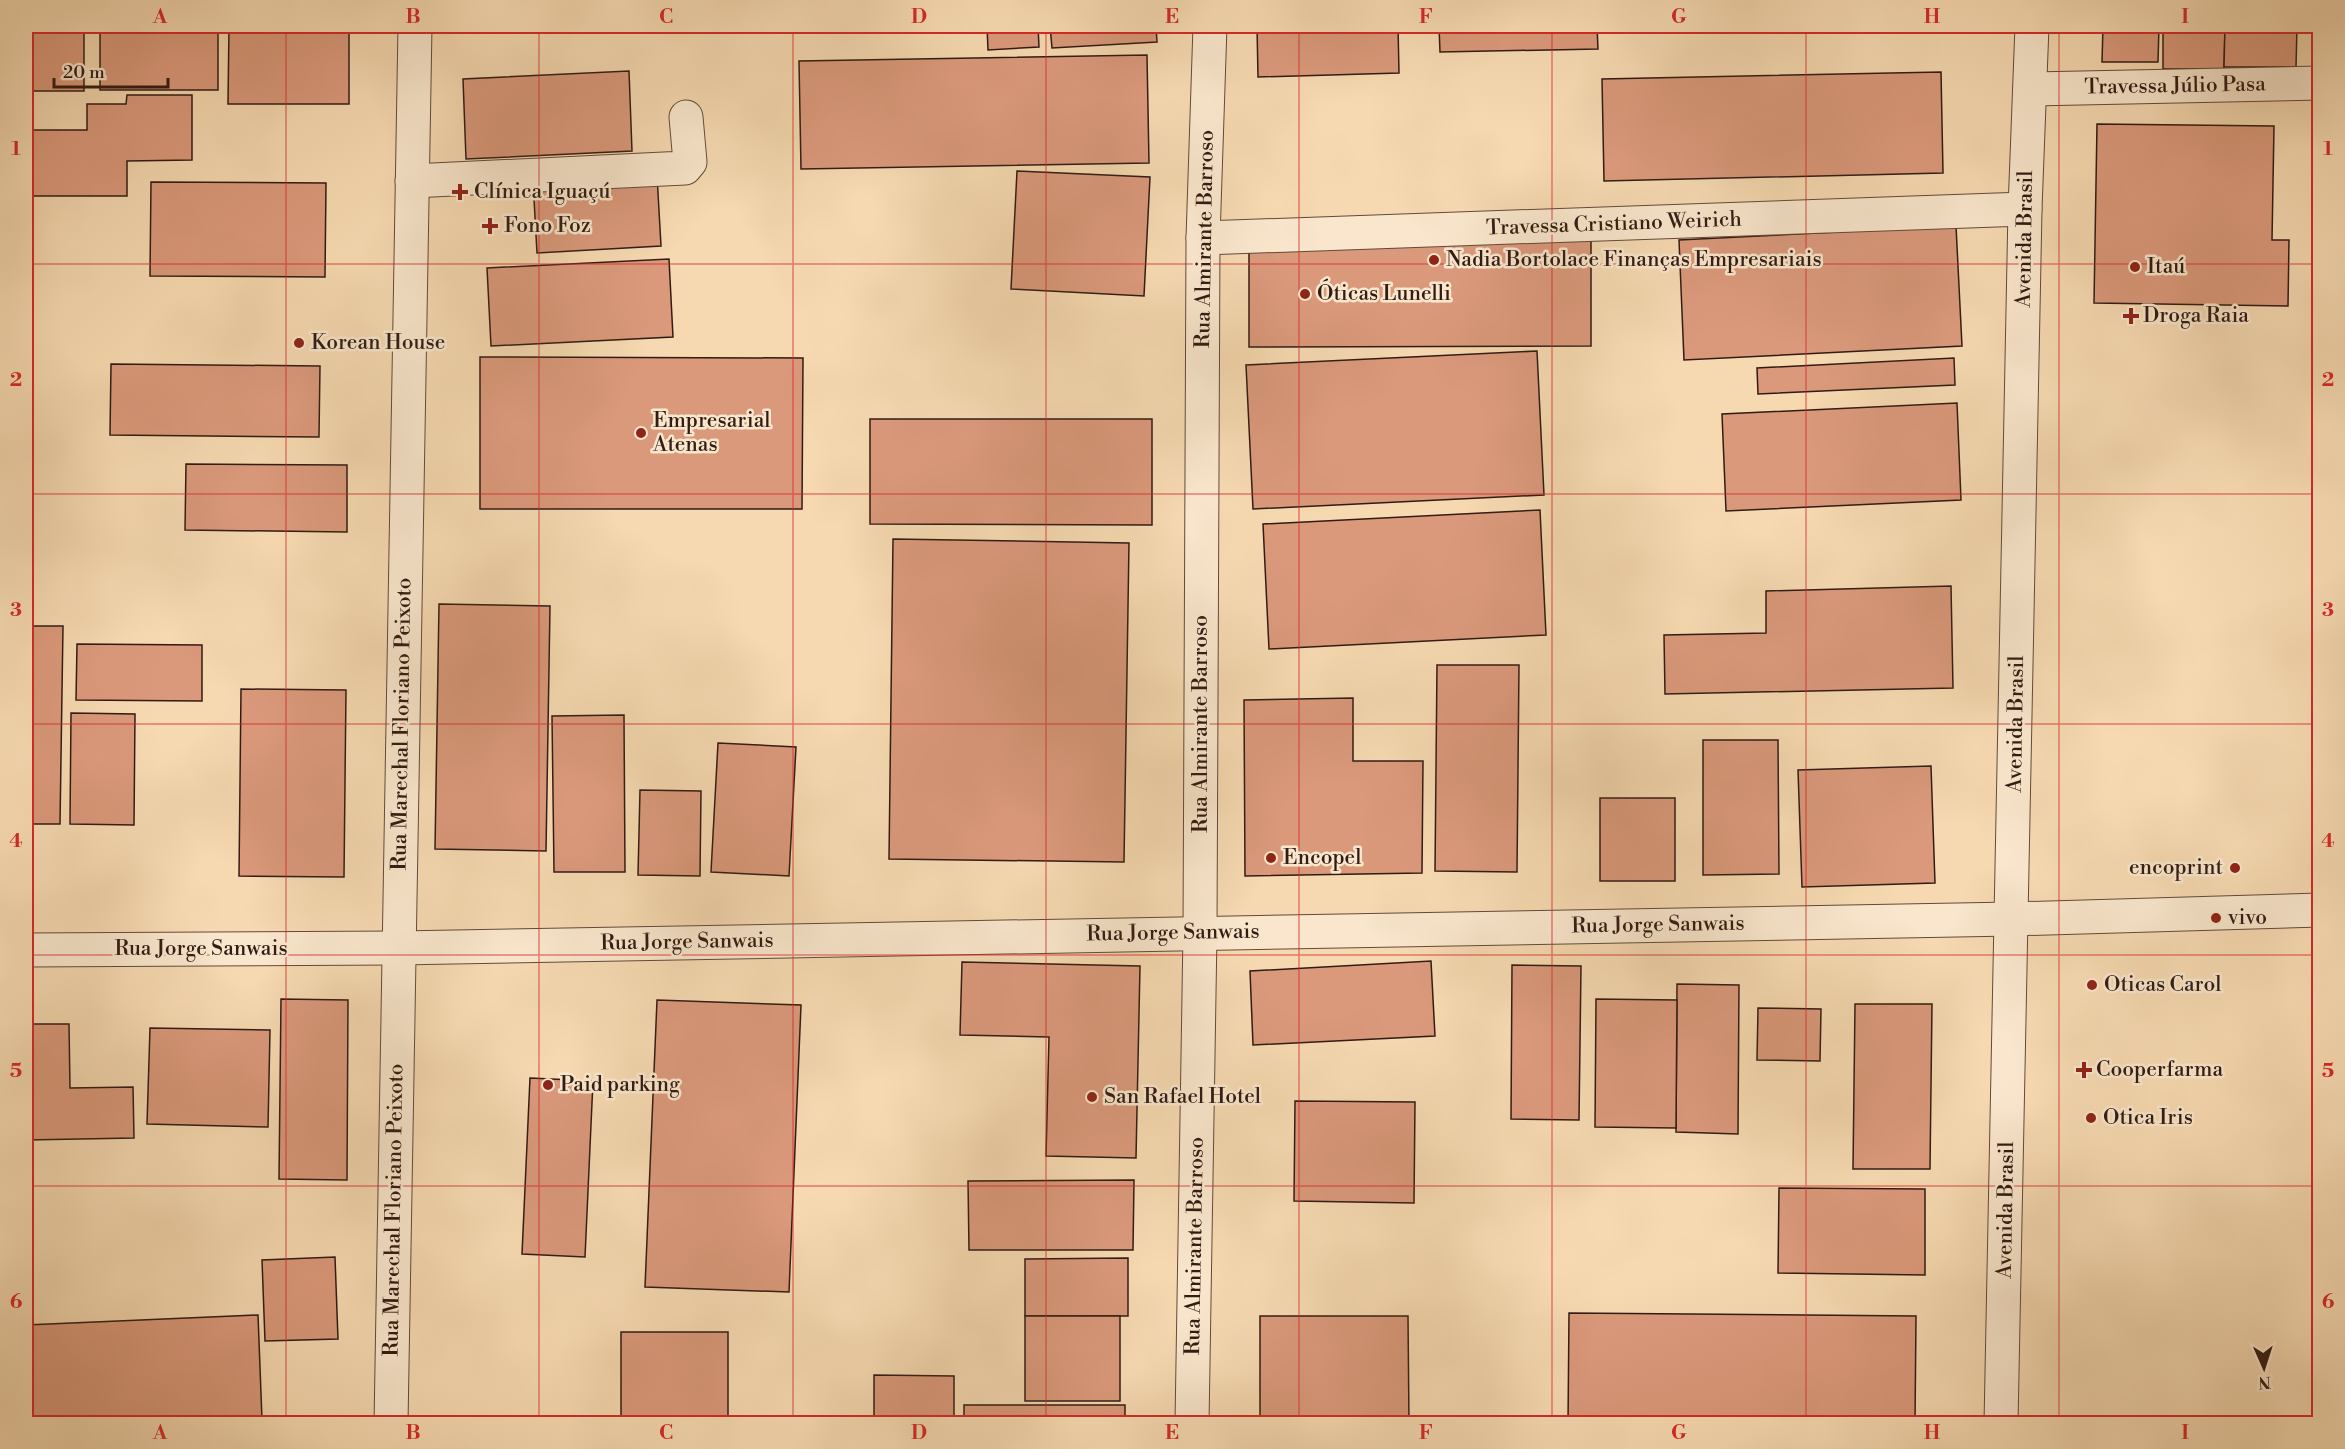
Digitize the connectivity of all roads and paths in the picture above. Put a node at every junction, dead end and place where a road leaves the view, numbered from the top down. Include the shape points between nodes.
1 (415, 26) edge
2 (1210, 26) edge
3 (2032, 26) edge
4 (2319, 83) edge
5 (2030, 89) junction
6 (687, 117) dead end
7 (412, 181) junction
8 (2025, 209) junction
9 (1203, 238) junction
10 (2319, 910) edge
11 (2012, 919) junction
12 (1200, 933) junction
13 (398, 948) junction
14 (26, 950) edge
15 (391, 1424) edge
16 (1192, 1424) edge
17 (2001, 1424) edge

1 - 7 street, Rua Marechal Floriano Peixoto
2 - 9 street, Rua Almirante Barroso
3 - 5 street, Avenida Brasil
4 - 5 street, Travessa Júlio Pasa
5 - 8 street, Avenida Brasil
6 - 7 street via 690,162 685,168
7 - 13 street, Rua Marechal Floriano Peixoto
8 - 9 street, Travessa Cristiano Weirich
8 - 11 street, Avenida Brasil
9 - 12 street, Rua Almirante Barroso
10 - 11 street, Rua Jorge Sanwais
11 - 12 street, Rua Jorge Sanwais
11 - 17 street, Avenida Brasil
12 - 13 street, Rua Jorge Sanwais
12 - 16 street, Rua Almirante Barroso
13 - 14 street, Rua Jorge Sanwais
13 - 15 street, Rua Marechal Floriano Peixoto

